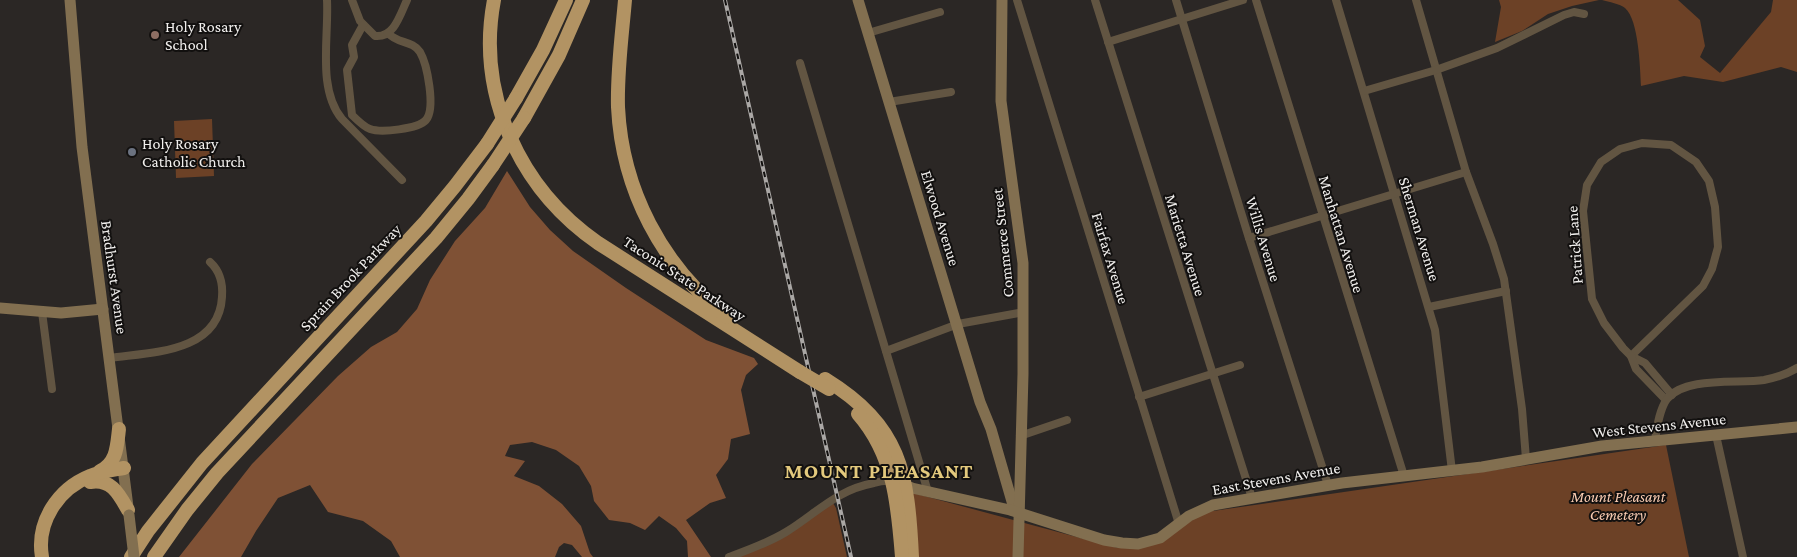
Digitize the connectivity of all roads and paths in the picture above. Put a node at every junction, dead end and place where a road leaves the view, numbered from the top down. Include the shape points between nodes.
1 (70, 0) edge
2 (327, 0) edge
3 (352, 0) edge
4 (407, 0) edge
5 (494, 0) edge
6 (566, 0) edge
7 (583, 0) edge
8 (624, 0) edge
9 (858, 0) edge
10 (1002, 0) edge
11 (1017, 0) edge
12 (1095, 0) edge
13 (1176, 0) edge
14 (1243, 0) edge
15 (1256, 0) edge
16 (1336, 0) edge
17 (1416, 0) edge
18 (940, 12) dead end
19 (1584, 14) dead end
20 (1183, 19) junction
21 (363, 25) junction
22 (868, 32) junction
23 (388, 33) junction
24 (1108, 42) junction
25 (800, 63) dead end
26 (1436, 70) junction
27 (1364, 91) junction
28 (951, 92) dead end
29 (889, 102) junction
30 (1466, 172) junction
31 (402, 180) dead end
32 (1395, 193) junction
33 (1322, 215) junction
34 (1249, 238) junction
35 (210, 262) dead end
36 (1506, 291) junction
37 (1429, 307) junction
38 (0, 308) edge
39 (103, 309) junction
40 (42, 312) junction
41 (1024, 312) junction
42 (958, 324) junction
43 (886, 350) junction
44 (1631, 356) junction
45 (110, 358) junction
46 (1240, 365) dead end
47 (799, 367) junction
48 (1797, 368) edge
49 (1212, 374) junction
50 (52, 389) dead end
51 (1139, 397) junction
52 (1669, 397) junction
53 (1067, 420) dead end
54 (1797, 427) edge
55 (119, 430) junction
56 (1716, 435) junction
57 (1020, 436) junction
58 (1655, 440) junction
59 (995, 444) joint
60 (1526, 459) junction
61 (124, 471) junction
62 (1452, 471) junction
63 (1404, 476) junction
64 (92, 478) junction
65 (899, 483) junction
66 (1328, 485) junction
67 (928, 492) junction
68 (1252, 498) junction
69 (129, 512) junction
70 (1019, 513) junction
71 (1179, 524) junction
72 (148, 531) junction
73 (42, 557) edge
74 (53, 557) edge
75 (122, 557) edge
76 (133, 557) edge
77 (154, 557) edge
78 (729, 557) edge
79 (902, 557) edge
80 (912, 557) edge
81 (1018, 557) edge
82 (1743, 557) edge

1 - 39 street, Bradhurst Avenue via 81,140
2 - 31 street via 327,83 330,98 342,119
3 - 21 street
4 - 23 street
5 - 47 highway, Taconic State Parkway via 490,49 498,102 518,154 544,194 569,221 593,240 742,336
6 - 72 highway, Sprain Brook Parkway, bridge via 516,98 487,144 433,213 218,444
7 - 77 highway, bridge via 559,55 524,118 468,199 436,238 217,473
8 - 47 highway, Taconic State Parkway via 618,84 620,127 629,173 645,216 673,262 705,298
9 - 22 street, Elwood Avenue
10 - 41 street, Commerce Street via 1001,101 1023,263
11 - 51 street, Fairfax Avenue
12 - 24 street, Marietta Avenue
13 - 20 street, Willis Avenue
14 - 20 street
15 - 33 street, Manhattan Avenue
16 - 27 street, Sherman Avenue
17 - 26 street
18 - 22 street
19 - 26 street via 1564,15 1497,48
20 - 24 street
20 - 34 street, Willis Avenue
21 - 23 street via 375,36
21 - 23 street via 352,45 354,57 347,70 352,115 368,129 407,128 424,122 428,117 431,95 421,54 414,45
22 - 29 street, Elwood Avenue
24 - 49 street, Marietta Avenue
25 - 43 street
26 - 27 street
26 - 30 street
27 - 32 street, Sherman Avenue
28 - 29 street
29 - 42 street, Elwood Avenue
30 - 32 street
30 - 36 street via 1500,262
32 - 33 street
32 - 37 street, Sherman Avenue
33 - 34 street
33 - 63 street, Manhattan Avenue
34 - 66 street, Willis Avenue
35 - 45 street via 219,271 222,296 218,316 204,334 184,346
36 - 37 street
36 - 60 street
37 - 62 street, Sherman Avenue via 1435,330
38 - 40 street
39 - 40 street
39 - 45 street, Bradhurst Avenue
40 - 50 street
41 - 42 street
41 - 57 street, Commerce Street
42 - 43 street
42 - 59 street, Elwood Avenue
43 - 67 street
44 - 44 street, Patrick Lane via 1604,323 1592,299 1583,211 1587,185 1601,162 1620,149 1642,143 1671,146 1696,162 1709,181 1718,247 1703,286
44 - 52 street, Patrick Lane via 1645,363
45 - 55 street, Bradhurst Avenue
46 - 49 street
47 - 65 highway, Taconic State Parkway, bridge via 827,384 869,427
48 - 52 street via 1763,380 1690,386
49 - 51 street
49 - 68 street, Marietta Avenue
51 - 71 street, Fairfax Avenue
52 - 58 street
53 - 57 street
54 - 56 street, West Stevens Avenue
55 - 61 street, Bradhurst Avenue
55 - 64 highway via 113,461
56 - 58 street, West Stevens Avenue
56 - 82 street
57 - 70 street, Commerce Street
58 - 60 street, West Stevens Avenue
59 - 70 street, Commerce Street via 1013,505
60 - 62 street, East Stevens Avenue
61 - 64 highway
61 - 69 street, Bradhurst Avenue
62 - 63 street, East Stevens Avenue
63 - 66 street, East Stevens Avenue
64 - 69 highway via 111,486
64 - 73 highway via 81,480 69,488 51,509 42,533
64 - 74 highway via 67,497 53,518 48,538
65 - 67 street, East Stevens Avenue
65 - 78 street via 886,480 840,494 788,531
65 - 79 highway, Taconic State Parkway via 897,505
65 - 80 highway, Taconic State Parkway via 910,519
66 - 68 street, East Stevens Avenue
67 - 70 street, East Stevens Avenue
68 - 71 street, East Stevens Avenue via 1212,504
69 - 76 street, Bradhurst Avenue, bridge
70 - 71 street, East Stevens Avenue via 1122,543 1138,544 1160,538
70 - 81 street, Commerce Street
72 - 75 highway
72 - 76 highway, Sprain Brook Parkway

